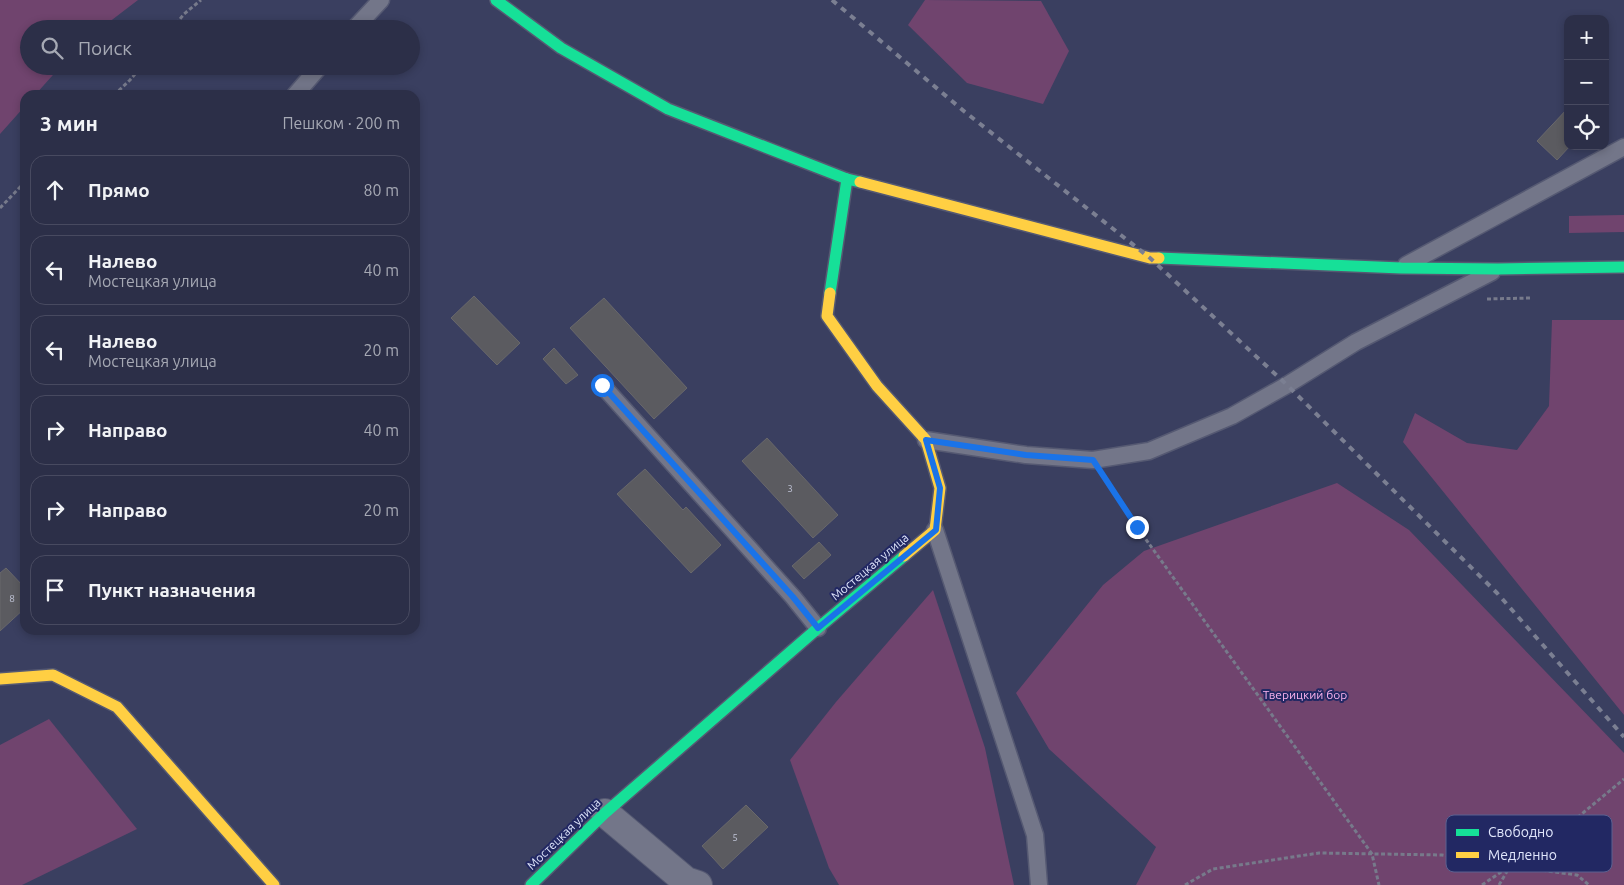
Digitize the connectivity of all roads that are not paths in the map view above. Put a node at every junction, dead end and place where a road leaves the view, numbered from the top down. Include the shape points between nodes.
1 (381, 0) edge
2 (496, 0) edge
3 (362, 20) edge
4 (312, 75) edge
5 (299, 90) edge
6 (1624, 146) edge
7 (848, 179) junction
8 (1624, 267) edge
9 (1401, 268) junction
10 (1498, 269) junction
11 (602, 385) dead end
12 (926, 440) junction
13 (936, 530) junction
14 (818, 628) junction
15 (0, 679) edge
16 (605, 813) junction
17 (274, 885) edge
18 (531, 885) edge
19 (698, 885) edge
20 (1039, 885) edge

1 - 3 lane
2 - 7 street via 561,48 668,109
4 - 5 lane
6 - 9 lane
7 - 9 street via 1150,258
7 - 12 street via 827,316 877,386
8 - 10 street
9 - 10 street
10 - 12 lane via 1356,342 1232,416 1149,450 1093,460 1026,455
11 - 14 lane
12 - 13 street via 940,488
13 - 14 street, Мостецкая улица
13 - 20 lane via 1036,835
14 - 16 street, Мостецкая улица
15 - 17 street via 53,675 117,707
16 - 18 street, Мостецкая улица
16 - 19 street via 686,881

